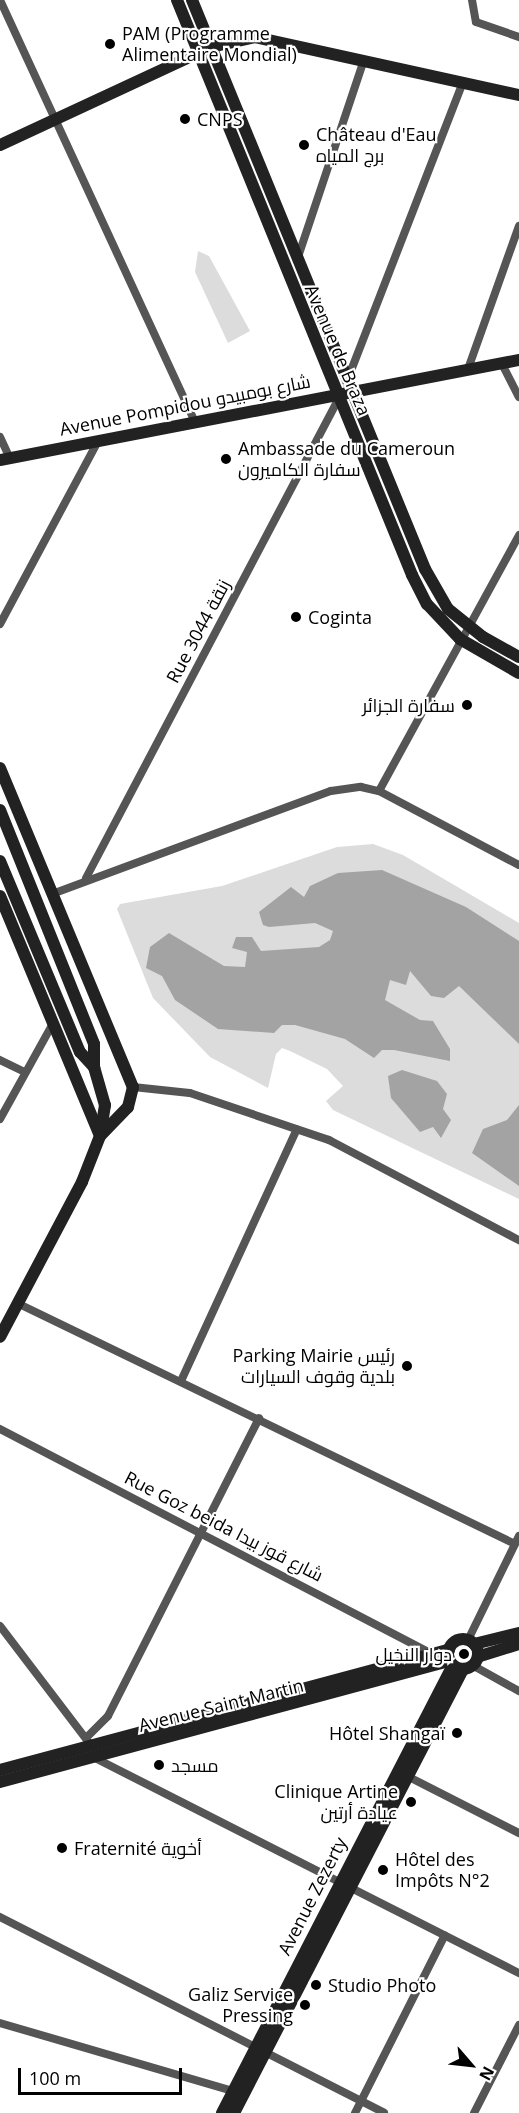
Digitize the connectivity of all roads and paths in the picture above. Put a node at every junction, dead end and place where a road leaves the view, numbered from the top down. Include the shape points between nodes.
1 (0, 0) edge
2 (177, 0) edge
3 (192, 0) edge
4 (472, 0) edge
5 (519, 37) edge
6 (211, 47) junction
7 (197, 54) junction
8 (364, 60) junction
9 (463, 82) junction
10 (519, 95) edge
11 (57, 118) junction
12 (0, 145) edge
13 (519, 226) edge
14 (298, 257) junction
15 (519, 360) edge
16 (502, 364) junction
17 (468, 369) junction
18 (343, 391) junction
19 (519, 397) edge
20 (195, 422) junction
21 (0, 437) edge
22 (98, 441) junction
23 (5, 459) edge
24 (519, 535) edge
25 (0, 624) edge
26 (467, 626) junction
27 (460, 639) junction
28 (519, 657) edge
29 (519, 673) edge
30 (0, 768) edge
31 (379, 791) junction
32 (0, 810) edge
33 (519, 865) edge
34 (1, 866) edge
35 (86, 878) junction
36 (52, 894) junction
37 (0, 896) edge
38 (52, 1025) junction
39 (0, 1060) edge
40 (94, 1067) junction
41 (25, 1072) junction
42 (133, 1087) junction
43 (0, 1119) edge
44 (297, 1129) junction
45 (100, 1136) junction
46 (519, 1240) edge
47 (17, 1303) junction
48 (5, 1314) edge
49 (0, 1337) edge
50 (181, 1381) junction
51 (259, 1418) junction
52 (0, 1429) edge
53 (203, 1533) junction
54 (517, 1540) edge
55 (0, 1626) edge
56 (519, 1633) edge
57 (519, 1644) edge
58 (433, 1654) junction
59 (463, 1657) junction
60 (519, 1691) edge
61 (90, 1747) junction
62 (0, 1770) edge
63 (402, 1773) junction
64 (0, 1782) edge
65 (519, 1833) edge
66 (345, 1884) junction
67 (0, 1917) edge
68 (445, 1935) junction
69 (519, 1973) edge
70 (0, 2023) edge
71 (519, 2025) edge
72 (260, 2050) junction
73 (233, 2091) junction
74 (361, 2102) junction
75 (222, 2113) edge
76 (234, 2113) edge
77 (355, 2113) edge
78 (384, 2113) edge
79 (474, 2113) edge

1 - 11 street
2 - 7 main road, Avenue de Braza
3 - 6 main road, Avenue de Braza
4 - 5 street via 476,22
6 - 7 main road
6 - 8 main road via 270,37
6 - 14 main road, Avenue de Braza
7 - 11 main road
7 - 18 main road, Avenue de Braza
8 - 9 main road
8 - 14 street
9 - 10 main road
9 - 18 street, Rue 3044 زنقة
11 - 12 main road
11 - 20 street
13 - 17 street
14 - 18 main road, Avenue de Braza
15 - 16 main road, Avenue Pompidou شارع بومبيدو
16 - 17 main road, Avenue Pompidou شارع بومبيدو
16 - 19 street
17 - 18 main road, Avenue Pompidou شارع بومبيدو
18 - 20 main road, Avenue Pompidou شارع بومبيدو
18 - 26 main road, Avenue de Braza via 425,569 444,603
18 - 27 main road, Avenue de Braza via 412,575 427,604
18 - 35 street, Rue 3044 زنقة
20 - 22 main road, Avenue Pompidou شارع بومبيدو
21 - 23 street
22 - 23 main road, Avenue Pompidou شارع بومبيدو
22 - 25 street
24 - 26 street
26 - 27 street
26 - 28 main road, Avenue de Braza
27 - 29 main road, Avenue de Braza
27 - 31 street
30 - 36 main road
31 - 33 street
31 - 35 street via 331,791
32 - 40 main road via 94,1044
34 - 40 main road via 80,1052
35 - 36 street
36 - 42 main road
37 - 38 main road
38 - 41 street
38 - 45 main road
39 - 41 street
40 - 45 main road via 105,1105
41 - 43 street
42 - 44 street via 189,1093
42 - 45 main road via 128,1107
44 - 46 street via 329,1140
44 - 50 street
45 - 47 main road
47 - 48 main road
47 - 50 street
48 - 49 main road
50 - 51 street
51 - 53 street
51 - 54 street
52 - 53 street, Rue Goz beida شارع قوز بيدا
53 - 58 street, Rue Goz beida شارع قوز بيدا
53 - 61 street
54 - 59 street
55 - 61 street
56 - 59 main road, Avenue Saint Martin
57 - 59 main road, Avenue Saint Martin
58 - 59 main road, Avenue Saint Martin
58 - 61 main road, Avenue Saint Martin
59 - 60 street
59 - 61 main road, Avenue Saint Martin
59 - 63 main road, Avenue Zezerty
61 - 62 main road, Avenue Saint Martin
61 - 64 main road, Avenue Saint Martin
61 - 66 street
63 - 65 street
63 - 66 main road, Avenue Zezerty
66 - 68 street
66 - 72 main road, Avenue Zezerty
67 - 72 street
68 - 69 street
68 - 74 street
70 - 73 street
71 - 79 street
72 - 73 main road, Avenue Zezerty
72 - 74 street
72 - 76 main road, Avenue Zezerty
73 - 75 main road, Avenue Zezerty
74 - 77 street
74 - 78 street

